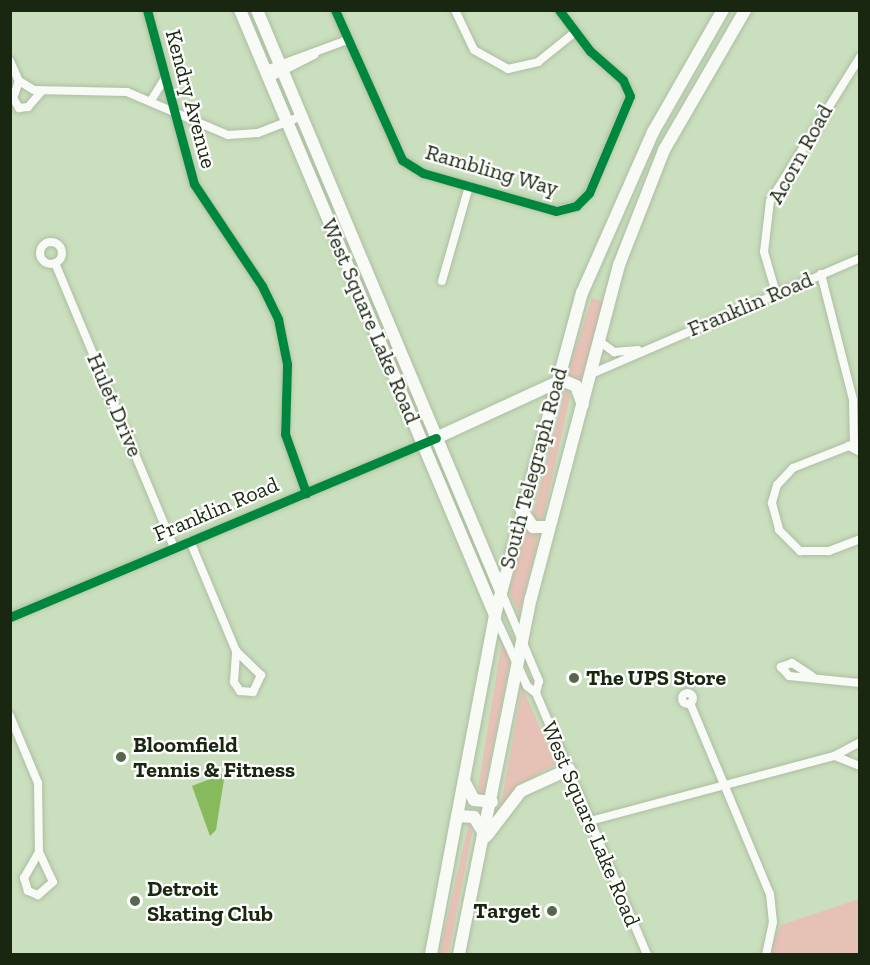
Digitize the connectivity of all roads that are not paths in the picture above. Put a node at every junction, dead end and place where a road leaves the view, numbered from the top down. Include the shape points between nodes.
1 (147, 10) edge
2 (240, 10) edge
3 (257, 10) edge
4 (335, 10) edge
5 (455, 10) edge
6 (559, 10) edge
7 (723, 10) edge
8 (745, 10) edge
9 (574, 33) junction
10 (347, 40) junction
11 (860, 57) edge
12 (10, 61) edge
13 (281, 69) junction
14 (268, 74) junction
15 (166, 77) junction
16 (19, 81) junction
17 (41, 92) junction
18 (152, 99) junction
19 (174, 111) junction
20 (302, 116) junction
21 (288, 122) junction
22 (470, 186) junction
23 (860, 258) edge
24 (55, 263) dead end
25 (821, 274) junction
26 (442, 281) dead end
27 (776, 293) junction
28 (599, 341) junction
29 (642, 350) junction
30 (591, 374) junction
31 (556, 382) junction
32 (583, 405) junction
33 (436, 438) junction
34 (423, 444) junction
35 (857, 449) edge
36 (306, 493) junction
37 (521, 509) junction
38 (549, 526) junction
39 (860, 539) edge
40 (190, 541) junction
41 (174, 548) junction
42 (501, 591) junction
43 (495, 615) junction
44 (10, 617) edge
45 (522, 639) junction
46 (236, 651) junction
47 (517, 665) junction
48 (812, 676) dead end
49 (860, 683) edge
50 (536, 693) junction
51 (690, 703) dead end
52 (10, 716) edge
53 (860, 742) edge
54 (834, 756) junction
55 (860, 766) edge
56 (569, 769) junction
57 (464, 781) junction
58 (724, 784) junction
59 (492, 802) junction
60 (457, 816) junction
61 (590, 821) junction
62 (486, 837) junction
63 (39, 852) junction
64 (431, 954) edge
65 (459, 954) edge
66 (647, 954) edge
67 (766, 954) edge

1 - 15 street, Kendry Avenue
2 - 14 highway, West Square Lake Road
3 - 13 highway, West Square Lake Road
4 - 10 street, Rambling Way
5 - 9 street via 474,51 508,69 538,62
6 - 9 street, Rambling Way
7 - 31 highway, South Telegraph Road via 673,92 613,219 582,293
8 - 28 highway, South Telegraph Road via 690,97 648,184
9 - 22 street, Rambling Way via 623,80 630,96 589,193 576,206 556,211
10 - 13 street
10 - 22 street, Rambling Way via 396,153 417,171
11 - 27 street, Acorn Road via 770,201 764,252
12 - 16 street
13 - 14 street
13 - 20 highway, West Square Lake Road
14 - 21 highway, West Square Lake Road
15 - 18 street
15 - 19 street, Kendry Avenue
16 - 17 street
16 - 17 street via 13,98 19,108 28,107
17 - 18 street via 106,88
18 - 19 street
19 - 21 street via 234,136
19 - 36 street, Kendry Avenue via 201,201 262,286 278,319 286,359 285,434
20 - 21 street
20 - 33 highway, West Square Lake Road
21 - 34 highway, West Square Lake Road
22 - 26 street
23 - 25 street, Franklin Road
24 - 41 street, Hulet Drive
25 - 27 street, Franklin Road
25 - 35 street via 853,400
27 - 29 street, Franklin Road
28 - 29 street, Franklin Road via 614,352
28 - 30 highway, South Telegraph Road
29 - 30 street, Franklin Road
30 - 32 highway, South Telegraph Road
31 - 32 highway via 572,382
31 - 33 highway, Franklin Road
31 - 37 highway, South Telegraph Road
32 - 38 highway, South Telegraph Road
33 - 34 street, Franklin Road
33 - 42 highway, West Square Lake Road
34 - 36 street, Franklin Road
34 - 43 highway, West Square Lake Road
35 - 39 street via 786,472 772,503 779,530 800,551 829,551
36 - 40 street, Franklin Road
37 - 38 highway via 533,527
37 - 42 highway, South Telegraph Road
38 - 45 highway, South Telegraph Road
40 - 41 street, Franklin Road
40 - 46 street
41 - 44 street, Franklin Road
42 - 43 highway, South Telegraph Road
42 - 45 street, West Square Lake Road
43 - 47 street, West Square Lake Road
43 - 57 highway, South Telegraph Road
45 - 47 highway, South Telegraph Road
45 - 50 street, West Square Lake Road via 539,681
46 - 46 street via 234,682 240,691 253,692 262,682 260,671
47 - 50 street, West Square Lake Road
47 - 59 highway, South Telegraph Road
48 - 49 street
50 - 56 street, West Square Lake Road
51 - 58 street
52 - 63 street via 38,783
53 - 54 street
54 - 55 street
54 - 58 street
56 - 61 street, West Square Lake Road
56 - 62 highway via 521,791
57 - 59 highway via 474,800
57 - 60 highway, South Telegraph Road
58 - 61 street
58 - 67 street via 772,903
59 - 62 highway, South Telegraph Road
60 - 62 highway via 474,817
60 - 64 highway, South Telegraph Road
61 - 66 street, West Square Lake Road
62 - 65 highway, South Telegraph Road
63 - 63 street via 24,878 28,891 38,895 53,882

